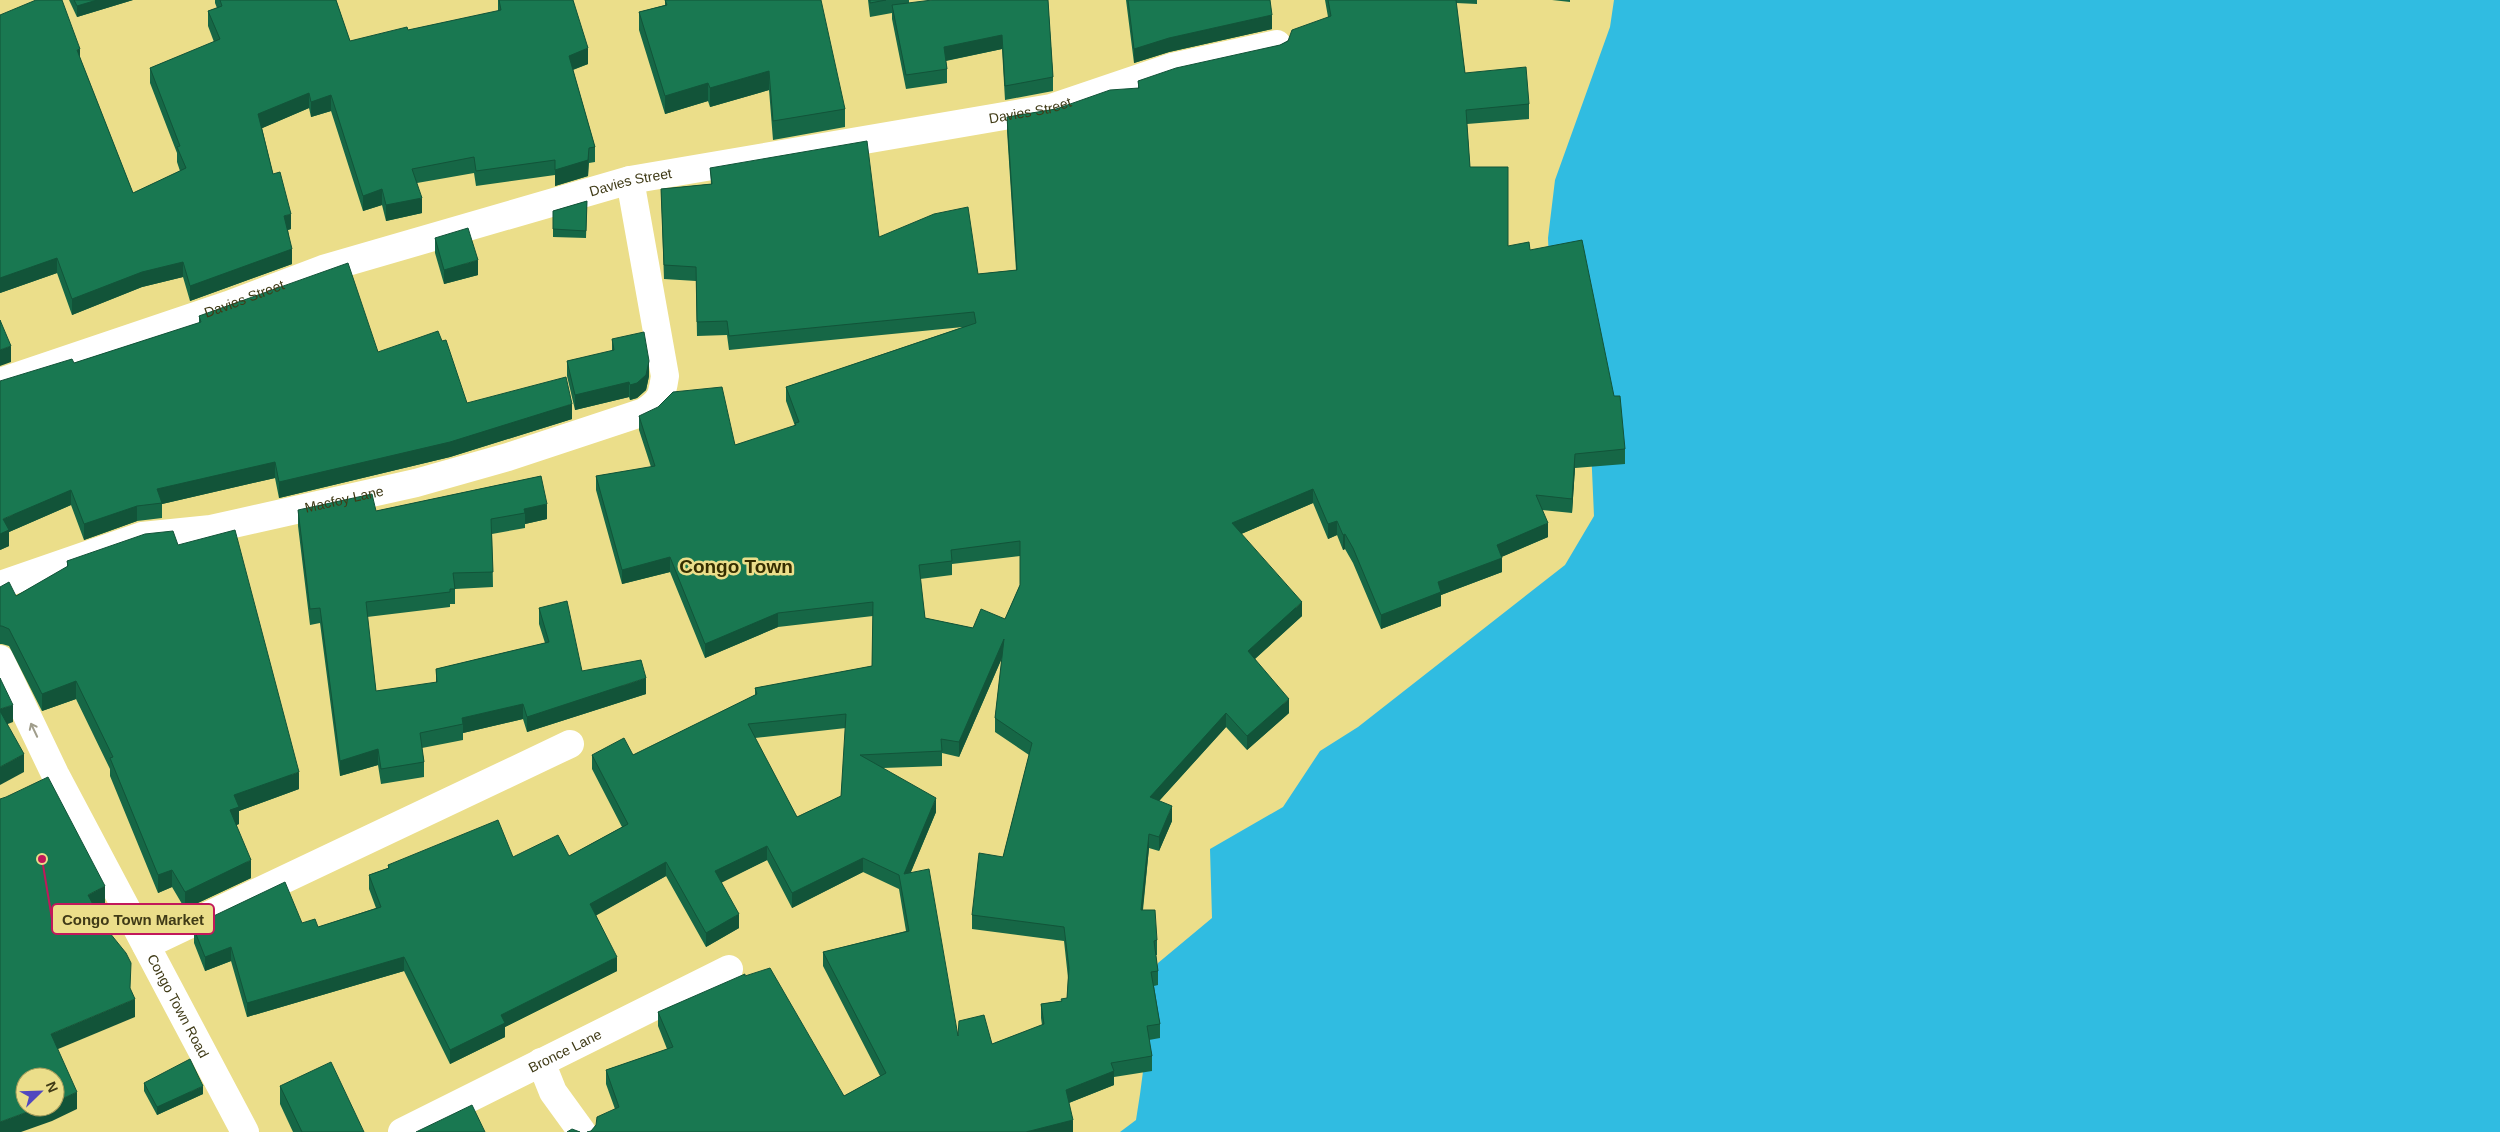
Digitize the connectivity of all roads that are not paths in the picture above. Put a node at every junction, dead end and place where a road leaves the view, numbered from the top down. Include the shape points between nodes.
1 (1277, 44) edge
2 (630, 180) junction
3 (0, 382) edge
4 (0, 585) edge
5 (0, 659) edge
6 (570, 744) dead end
7 (146, 945) junction
8 (729, 969) dead end
9 (541, 1062) junction
10 (245, 1132) edge
11 (402, 1132) edge
12 (582, 1132) edge

1 - 2 street, Davies Street via 1172,66 1051,108
2 - 3 street, Davies Street via 323,270
2 - 4 street, Macfoy Lane via 665,376 663,393 657,404 644,412 508,457 416,483 212,529 142,536
7 -> 5 street, Congo Town Road via 43,780
6 - 7 street
7 - 10 street, Congo Town Road
8 - 9 street, Bronce Lane
9 - 11 street, Bronce Lane
9 - 12 street via 553,1092

